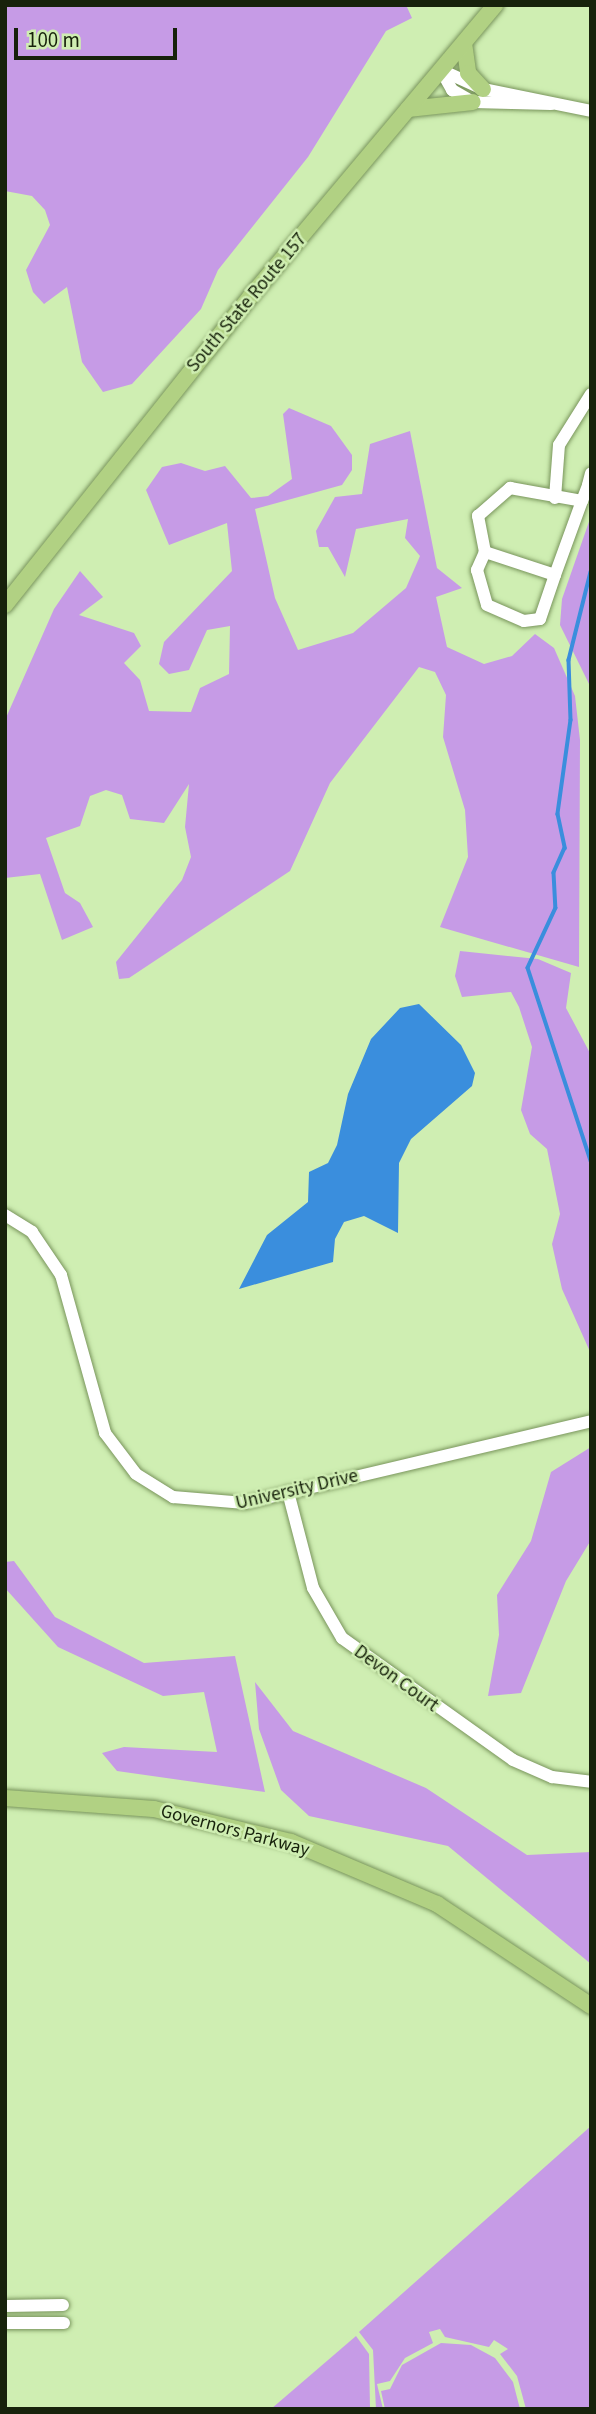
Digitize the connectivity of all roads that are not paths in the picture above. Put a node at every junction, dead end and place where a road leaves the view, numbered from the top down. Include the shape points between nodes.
1 (495, 5) edge
2 (464, 43) junction
3 (441, 70) junction
4 (478, 95) junction
5 (408, 109) junction
6 (591, 111) edge
7 (591, 394) edge
8 (591, 473) edge
9 (555, 498) junction
10 (582, 501) junction
11 (485, 552) junction
12 (555, 575) junction
13 (5, 605) edge
14 (5, 1214) edge
15 (591, 1421) edge
16 (288, 1493) junction
17 (591, 1782) edge
18 (5, 1798) edge
19 (591, 2006) edge
20 (64, 2305) dead end
21 (5, 2306) edge
22 (5, 2323) edge
23 (64, 2323) dead end

1 - 2 main road, South State Route 157
2 - 3 main road, South State Route 157
2 - 4 main road via 468,73
3 - 4 street
3 - 5 main road, South State Route 157
4 - 5 main road
4 - 6 street
5 - 13 main road, South State Route 157
7 - 9 street via 559,445
8 - 10 street
9 - 10 street
9 - 11 street via 510,488 484,505 478,516
10 - 12 street
11 - 12 street
11 - 12 street via 477,570 487,605 524,621 540,619
14 - 16 street, University Drive via 32,1232 61,1275 105,1433 136,1474 173,1497 199,1504 233,1505
15 - 16 street, University Drive
16 - 17 street, Devon Court via 313,1588 342,1638 513,1760 552,1777
18 - 19 main road, Governors Parkway via 154,1809 291,1842 436,1904
20 - 21 street
22 - 23 street

